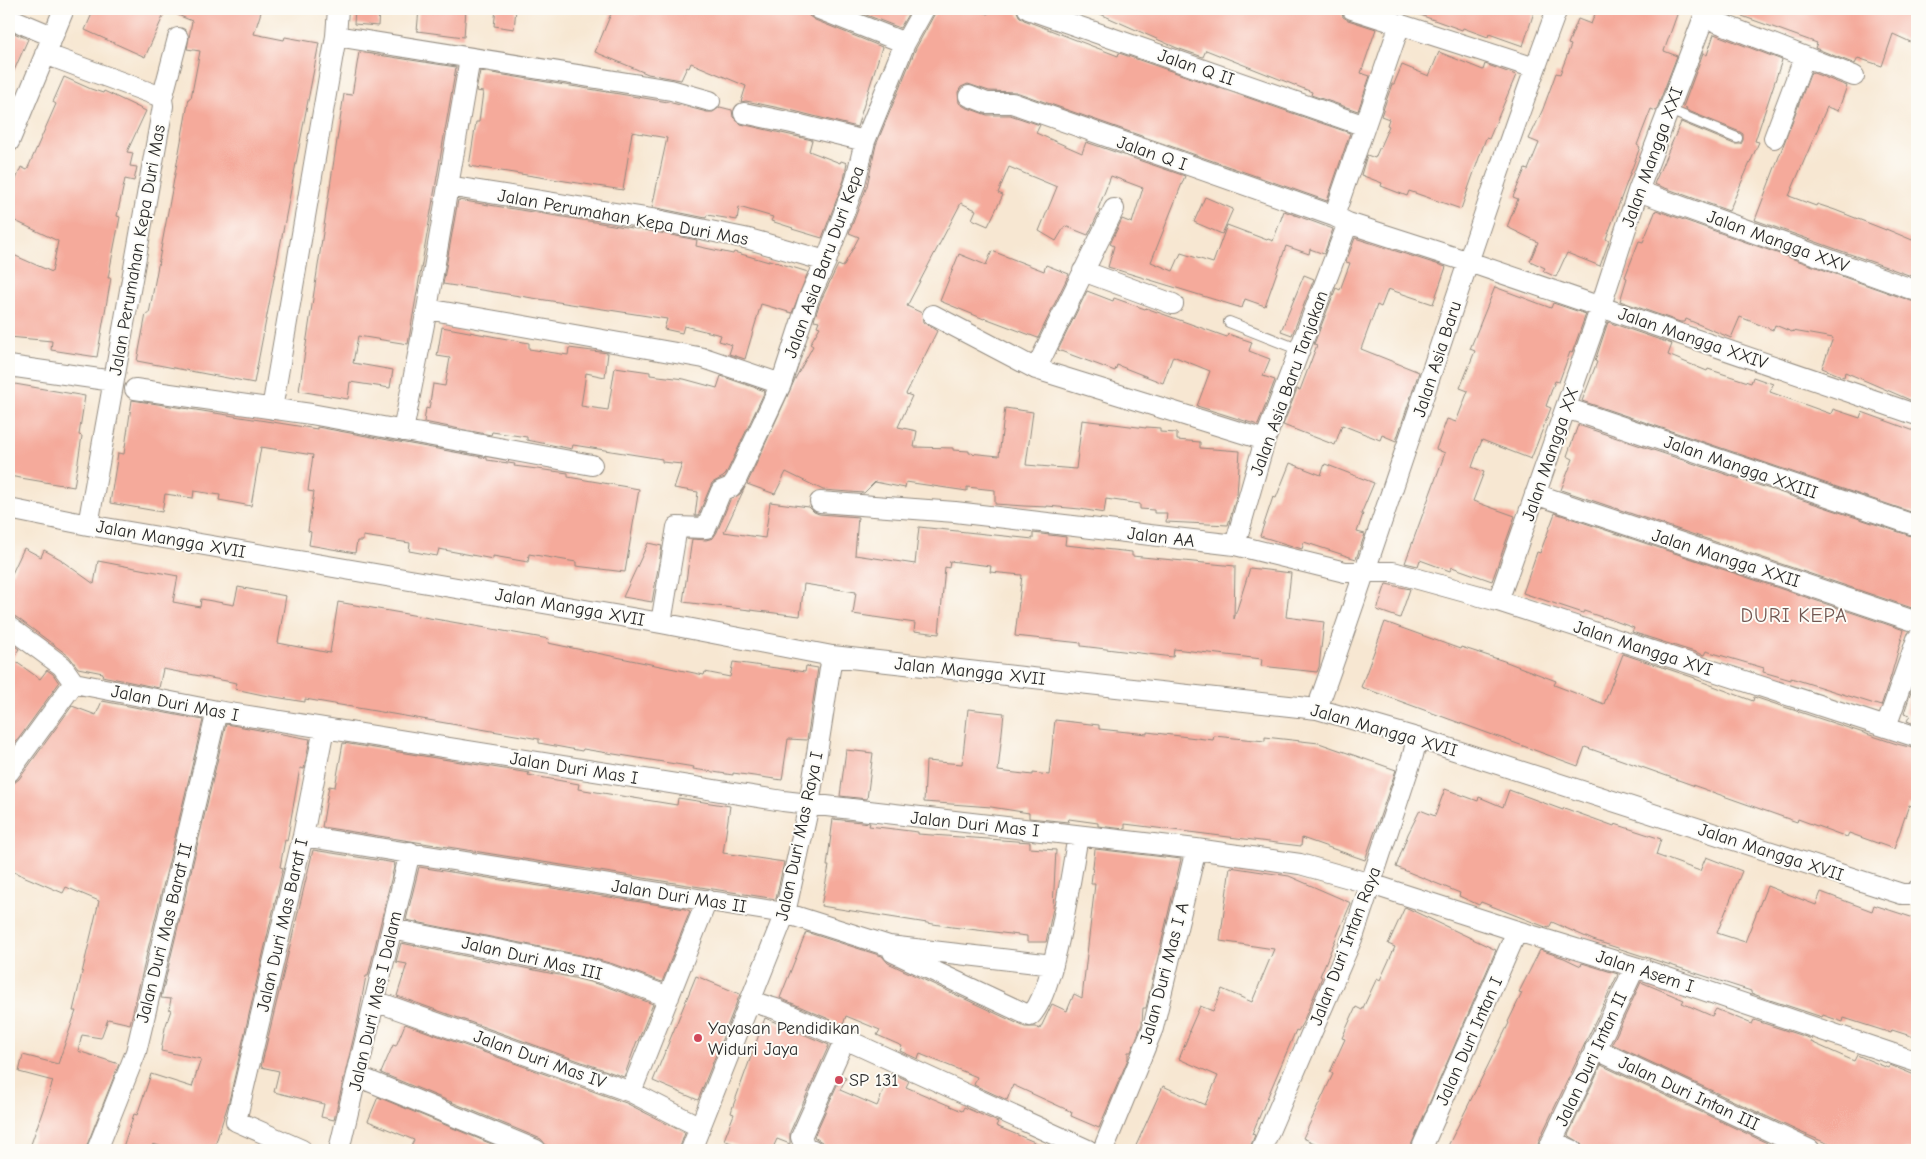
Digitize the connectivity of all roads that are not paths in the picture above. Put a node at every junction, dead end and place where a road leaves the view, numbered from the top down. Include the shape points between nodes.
1 (64, 9) edge
2 (338, 9) edge
3 (819, 9) edge
4 (924, 9) edge
5 (1028, 9) edge
6 (1352, 9) edge
7 (1557, 9) edge
8 (1706, 13) edge
9 (9, 18) edge
10 (1400, 24) junction
11 (52, 36) junction
12 (336, 36) junction
13 (178, 38) dead end
14 (905, 42) junction
15 (45, 54) junction
16 (470, 58) junction
17 (1804, 58) junction
18 (1535, 68) junction
19 (1854, 76) dead end
20 (969, 96) dead end
21 (162, 99) junction
22 (710, 100) dead end
23 (1669, 110) junction
24 (744, 113) dead end
25 (1365, 126) junction
26 (1737, 138) dead end
27 (1774, 138) dead end
28 (865, 141) junction
29 (9, 142) edge
30 (448, 186) junction
31 (1638, 191) junction
32 (1114, 209) dead end
33 (1341, 219) junction
34 (826, 261) junction
35 (1469, 262) junction
36 (1083, 271) junction
37 (1917, 291) edge
38 (1173, 304) dead end
39 (1600, 307) junction
40 (427, 309) junction
41 (933, 315) dead end
42 (1229, 322) dead end
43 (1300, 350) junction
44 (9, 366) edge
45 (1036, 369) junction
46 (113, 381) junction
47 (781, 384) junction
48 (135, 389) dead end
49 (1566, 408) junction
50 (272, 409) junction
51 (1917, 415) edge
52 (403, 431) junction
53 (1265, 440) junction
54 (592, 466) dead end
55 (1535, 494) junction
56 (820, 502) dead end
57 (9, 509) edge
58 (88, 525) junction
59 (1917, 526) edge
60 (1235, 545) junction
61 (1366, 572) junction
62 (1498, 601) junction
63 (1917, 622) edge
64 (661, 623) junction
65 (9, 627) edge
66 (1917, 639) edge
67 (832, 656) junction
68 (74, 683) junction
69 (1317, 709) junction
70 (217, 712) junction
71 (1886, 726) junction
72 (324, 728) junction
73 (1917, 737) edge
74 (1417, 738) junction
75 (9, 772) edge
76 (810, 805) junction
77 (303, 836) junction
78 (1078, 836) junction
79 (1196, 849) junction
80 (410, 852) junction
81 (1371, 884) junction
82 (1915, 892) edge
83 (707, 900) junction
84 (785, 912) junction
85 (392, 929) junction
86 (1517, 931) junction
87 (889, 946) junction
88 (1053, 964) junction
89 (1635, 967) junction
90 (669, 997) junction
91 (375, 1001) junction
92 (750, 1001) junction
93 (845, 1039) junction
94 (1594, 1049) junction
95 (1917, 1062) edge
96 (357, 1076) junction
97 (631, 1092) junction
98 (700, 1127) junction
99 (1550, 1146) edge
100 (809, 1148) edge
101 (97, 1150) edge
102 (302, 1150) edge
103 (339, 1150) edge
104 (536, 1150) edge
105 (691, 1150) edge
106 (1088, 1150) edge
107 (1103, 1150) edge
108 (1261, 1150) edge
109 (1421, 1150) edge
110 (1572, 1150) edge
111 (1810, 1150) edge

1 - 11 street
2 - 12 street
3 - 14 street
4 - 14 street, Jalan Asia Baru Duri Kepa
5 - 25 street, Jalan Q II
6 - 10 street
7 - 18 street, Jalan Asia Baru
8 - 17 street
8 - 23 street, Jalan Mangga XXI
9 - 11 street
10 - 18 street
10 - 25 street, Jalan Asia Baru Tanjakan
11 - 15 street
12 - 16 street
12 - 50 street
13 - 21 street
14 - 28 street, Jalan Asia Baru Duri Kepa
15 - 21 street, Jalan Perumahan Kepa Duri Mas via 156,94
15 - 29 street
16 - 22 street via 671,90
16 - 30 street
17 - 19 street
17 - 27 street
18 - 35 street, Jalan Asia Baru
20 - 33 street, Jalan Q I via 987,103 1012,103
21 - 46 street, Jalan Perumahan Kepa Duri Mas
23 - 26 lane
23 - 31 street, Jalan Mangga XXI
24 - 28 street
25 - 33 street, Jalan Asia Baru Tanjakan
28 - 34 street, Jalan Asia Baru Duri Kepa via 855,183
30 - 34 street, Jalan Perumahan Kepa Duri Mas via 652,218 749,239
30 - 40 street
31 - 37 street, Jalan Mangga XXV
31 - 39 street, Jalan Mangga XXI
32 - 36 street
33 - 35 street
33 - 43 street, Jalan Asia Baru Tanjakan
34 - 47 street, Jalan Asia Baru Duri Kepa via 809,298
35 - 39 street, Jalan Mangga XXIV
35 - 61 street, Jalan Asia Baru
36 - 38 street
36 - 45 street
39 - 49 street, Jalan Mangga XX
39 - 51 street, Jalan Mangga XXIV
40 - 47 street via 704,358
40 - 52 street
41 - 45 street
42 - 43 lane
43 - 53 street, Jalan Asia Baru Tanjakan
44 - 46 street
45 - 53 street
46 - 58 street, Jalan Perumahan Kepa Duri Mas
47 - 64 street, Jalan Asia Baru Duri Kepa via 731,486 721,491 706,528 676,528
48 - 50 street, Jalan Perumahan Kepa Duri Mas
49 - 55 street, Jalan Mangga XX
49 - 59 street, Jalan Mangga XXIII
50 - 52 street, Jalan Perumahan Kepa Duri Mas
52 - 54 street, Jalan Perumahan Kepa Duri Mas
53 - 60 street, Jalan Asia Baru Tanjakan
55 - 62 street, Jalan Mangga XX
55 - 63 street, Jalan Mangga XXII
56 - 60 street, Jalan AA via 955,512
57 - 58 street, Jalan Mangga XVII
58 - 64 street, Jalan Mangga XVII
60 - 61 street, Jalan AA via 1345,572
61 - 62 street, Jalan Mangga XVI via 1394,572
61 - 69 street, Jalan Asia Baru
62 - 71 street, Jalan Mangga XVI
64 - 67 street, Jalan Mangga XVII
65 - 68 street via 62,666
66 - 71 street
67 - 69 street, Jalan Mangga XVII
67 - 76 street, Jalan Duri Mas Raya I
68 - 70 street, Jalan Duri Mas I
68 - 75 street
69 - 74 street, Jalan Mangga XVII
70 - 72 street, Jalan Duri Mas I
70 - 101 street, Jalan Duri Mas Barat II via 136,1052
71 - 73 street, Jalan Mangga XVI
72 - 76 street, Jalan Duri Mas I
72 - 77 street, Jalan Duri Mas Barat I
74 - 81 street, Jalan Duri Intan Raya
74 - 82 street, Jalan Mangga XVII via 1902,894
76 - 78 street, Jalan Duri Mas I
76 - 84 street, Jalan Duri Mas Raya I
77 - 80 street, Jalan Duri Mas II
77 - 102 street, Jalan Duri Mas Barat I via 236,1121
78 - 79 street, Jalan Duri Mas I
78 - 88 street
79 - 81 street, Jalan Duri Mas I via 1300,864
79 - 107 street, Jalan Duri Mas I A via 1153,1028
80 - 83 street, Jalan Duri Mas II
80 - 85 street, Jalan Duri Mas I Dalam
81 - 86 street, Jalan Asem I
81 - 108 street, Jalan Duri Intan Raya via 1354,934
83 - 84 street, Jalan Duri Mas II
83 - 90 street
84 - 87 street, Jalan Duri Mas II
84 - 92 street, Jalan Duri Mas Raya I
85 - 90 street, Jalan Duri Mas III via 577,966
85 - 91 street, Jalan Duri Mas I Dalam
86 - 89 street, Jalan Asem I
86 - 109 street, Jalan Duri Intan I
87 - 88 street, Jalan Duri Mas II
87 - 88 street via 897,954 1026,1016 1033,1014
89 - 94 street, Jalan Duri Intan II
89 - 95 street, Jalan Asem I
90 - 97 street
91 - 96 street, Jalan Duri Mas I Dalam
91 - 97 street, Jalan Duri Mas IV
92 - 93 street
92 - 98 street, Jalan Duri Mas Raya I
93 - 100 street via 802,1133 801,1142
93 - 106 street
94 - 99 street, Jalan Duri Intan II
94 - 111 street, Jalan Duri Intan III
96 - 103 street, Jalan Duri Mas I Dalam
96 - 104 street
97 - 98 street, Jalan Duri Mas IV
98 - 105 street, Jalan Duri Mas Raya I
99 - 110 street

